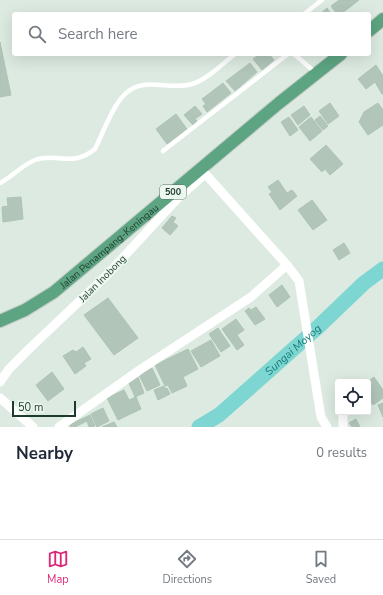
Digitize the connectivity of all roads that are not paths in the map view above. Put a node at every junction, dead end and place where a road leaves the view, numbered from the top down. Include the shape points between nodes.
1 (322, 0) edge
2 (307, 12) edge
3 (383, 19) edge
4 (371, 29) edge
5 (232, 56) edge
6 (285, 56) edge
7 (296, 56) edge
8 (338, 56) edge
9 (316, 73) junction
10 (163, 151) dead end
11 (203, 171) junction
12 (0, 183) edge
13 (287, 265) junction
14 (0, 321) edge
15 (0, 382) edge
16 (0, 398) edge
17 (344, 415) edge
18 (33, 427) edge
19 (61, 427) edge
20 (327, 427) edge
21 (343, 427) edge

1 - 2 lane
3 - 4 main road
5 - 12 lane via 190,84 148,84 135,87 124,95 95,149 89,154 78,158 34,160
6 - 10 lane
7 - 9 lane
8 - 9 main road, Jalan Penampang-Keningau / 500
9 - 11 main road, Jalan Penampang-Keningau / 500
11 - 13 street
11 - 14 main road, Jalan Penampang-Keningau / 500 via 54,292 25,310
11 - 15 street, Jalan Inobong via 106,276 30,348
13 - 19 street via 251,297 141,369
13 - 20 street via 299,281 321,417
16 - 18 street
17 - 21 street

